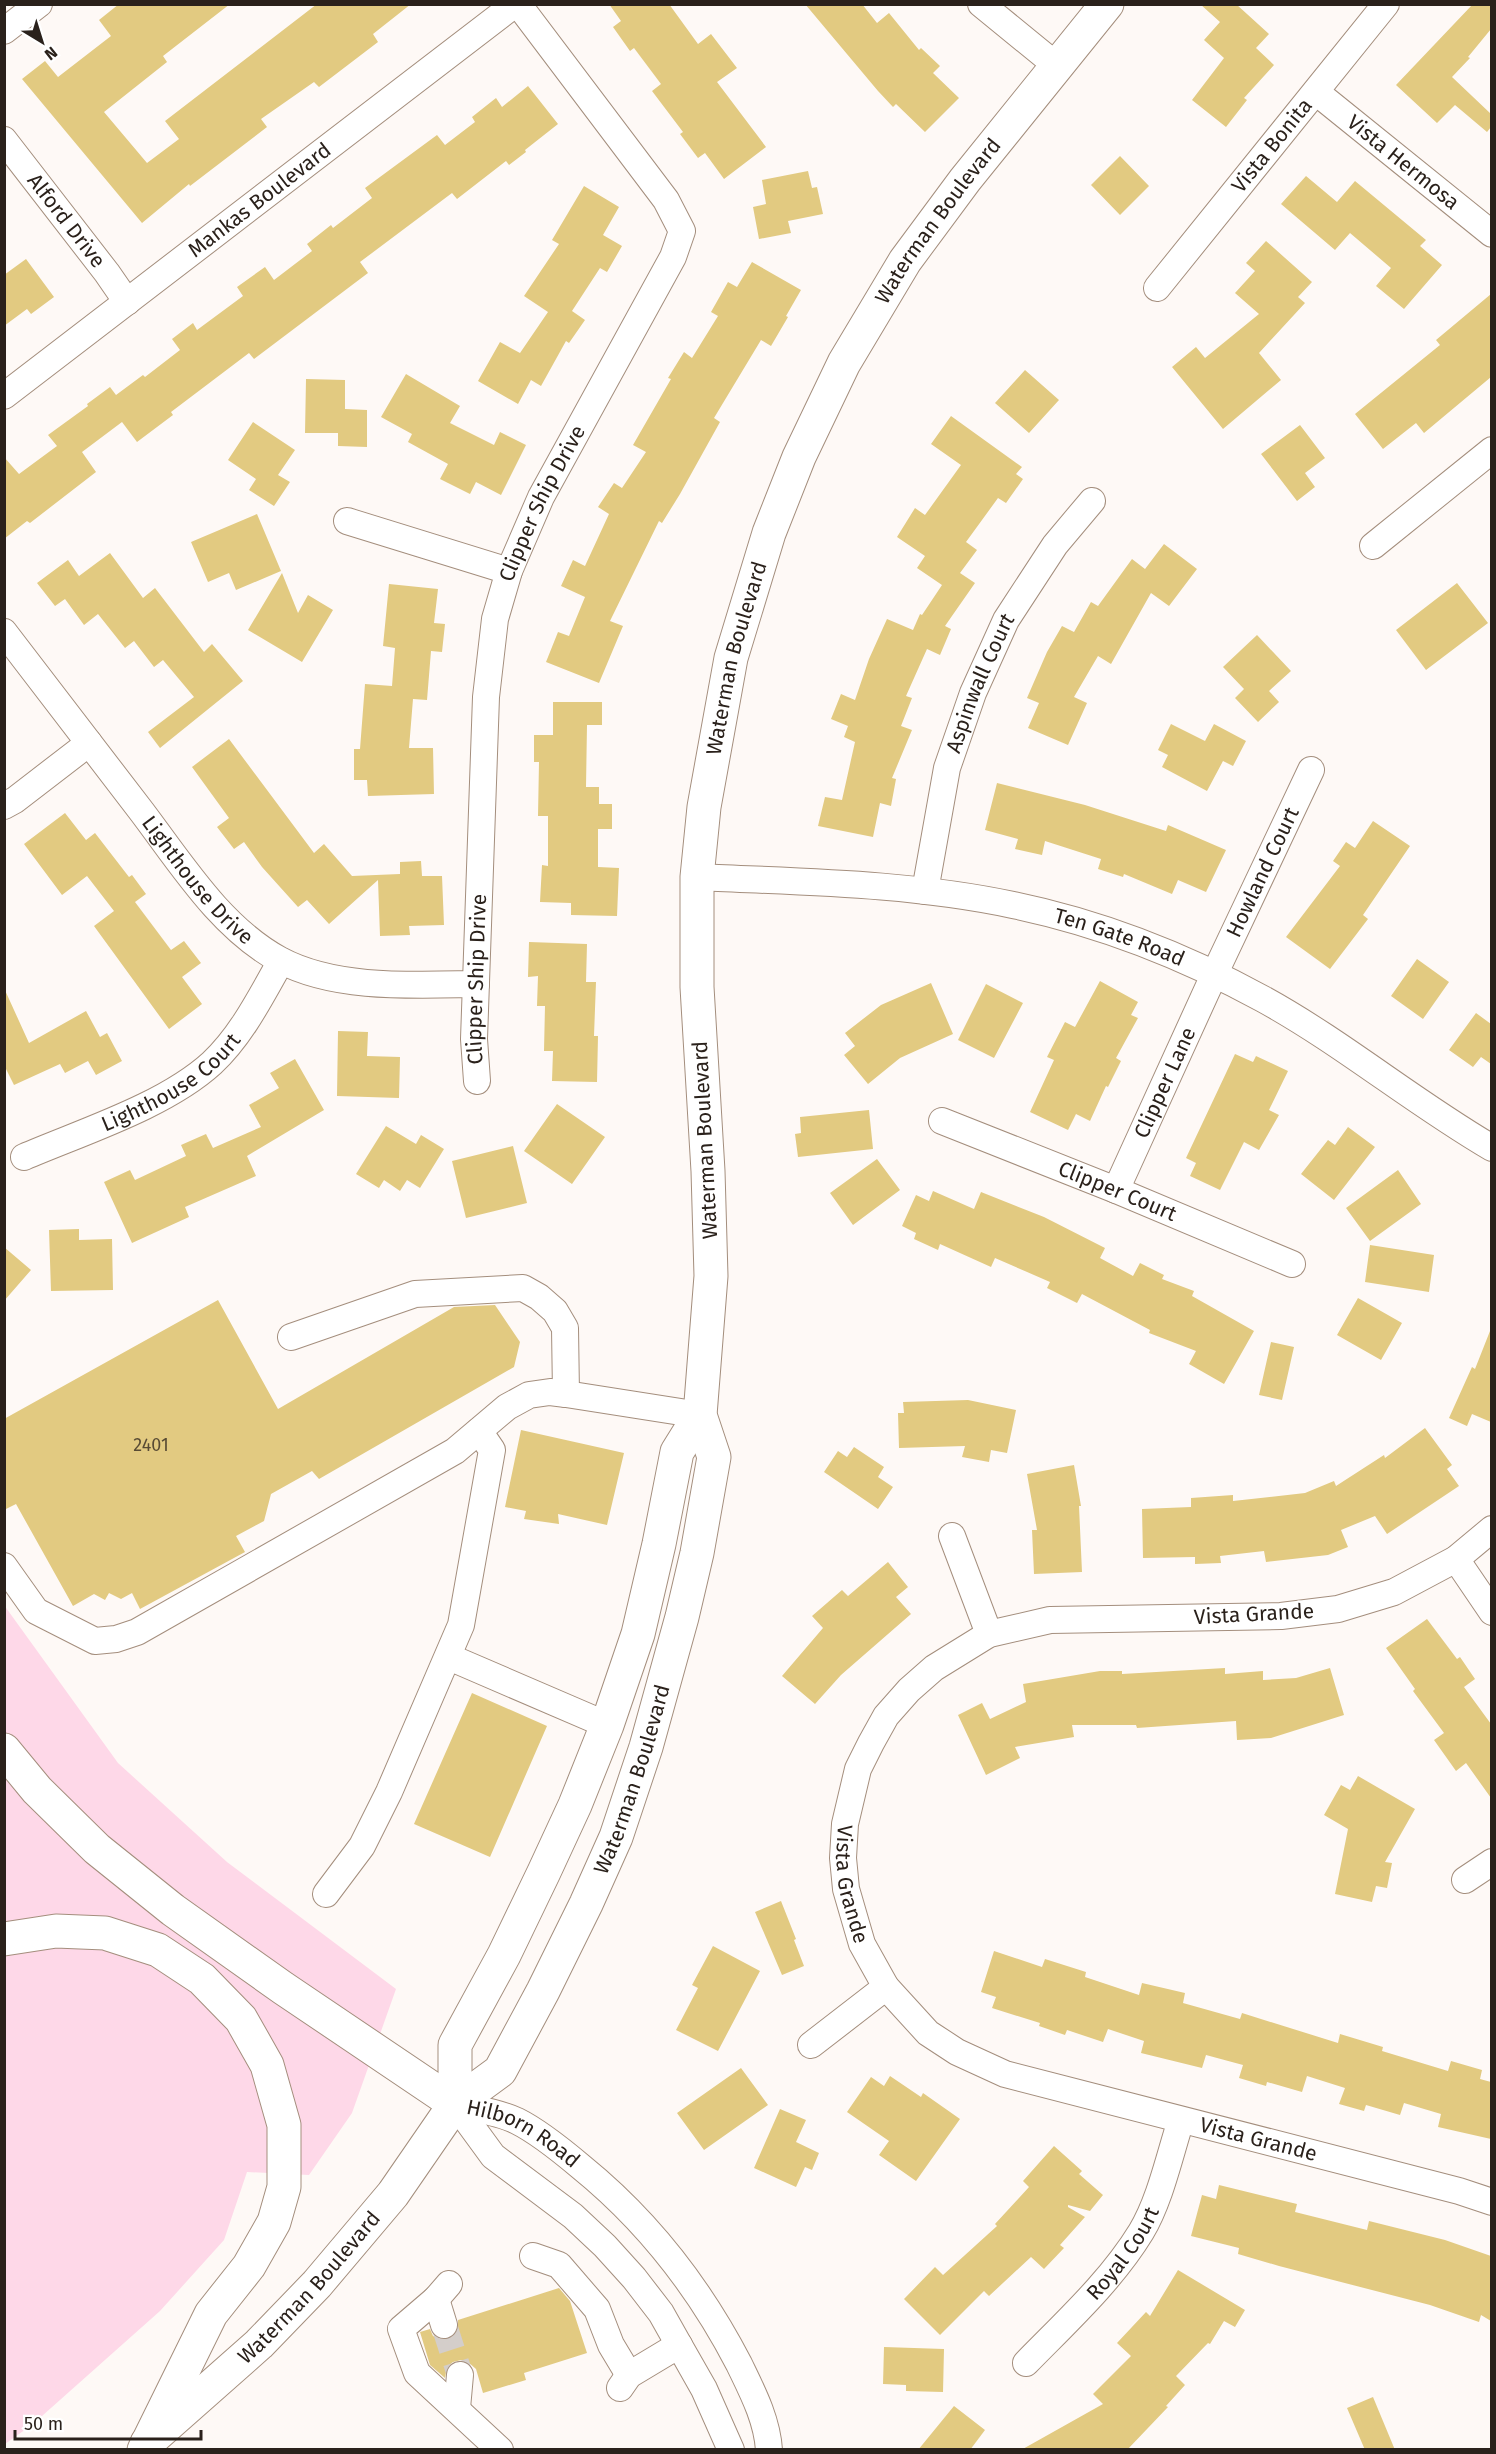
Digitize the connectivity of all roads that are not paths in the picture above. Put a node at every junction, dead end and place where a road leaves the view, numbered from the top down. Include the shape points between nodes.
1 (39, 4) edge
2 (517, 4) edge
3 (981, 4) edge
4 (1107, 4) edge
5 (1386, 4) edge
6 (4, 31) edge
7 (1057, 66) junction
8 (1316, 92) junction
9 (4, 140) edge
10 (1491, 234) edge
11 (1157, 288) dead end
12 (127, 302) junction
13 (4, 396) edge
14 (1491, 450) edge
15 (1092, 501) dead end
16 (346, 521) dead end
17 (1373, 546) dead end
18 (509, 571) junction
19 (4, 632) edge
20 (89, 742) junction
21 (1311, 770) dead end
22 (4, 806) edge
23 (697, 877) junction
24 (925, 891) junction
25 (281, 961) junction
26 (1214, 975) junction
27 (476, 984) junction
28 (477, 1082) dead end
29 (942, 1121) dead end
30 (1491, 1148) edge
31 (24, 1157) dead end
32 (1116, 1190) junction
33 (1292, 1264) dead end
34 (291, 1337) dead end
35 (566, 1394) junction
36 (700, 1416) junction
37 (479, 1431) junction
38 (1491, 1529) edge
39 (952, 1536) dead end
40 (1456, 1559) junction
41 (4, 1566) edge
42 (1491, 1612) edge
43 (989, 1634) junction
44 (448, 1657) junction
45 (607, 1725) junction
46 (4, 1750) edge
47 (1491, 1862) edge
48 (1465, 1880) dead end
49 (326, 1894) dead end
50 (4, 1939) edge
51 (886, 1987) junction
52 (811, 2045) dead end
53 (455, 2104) junction
54 (1181, 2120) junction
55 (1491, 2202) edge
56 (533, 2256) dead end
57 (444, 2325) tunnel mouth
58 (680, 2345) junction
59 (1026, 2363) dead end
60 (460, 2375) tunnel mouth
61 (457, 2408) junction
62 (495, 2444) edge
63 (143, 2447) edge
64 (731, 2450) edge
65 (769, 2450) edge

1 - 6 street
2 - 12 street, Mankas Boulevard
2 - 18 street, Clipper Ship Drive via 666,200 682,231 673,257 541,497
3 - 7 street
4 - 7 main road, Waterman Boulevard
5 - 8 street, Vista Bonita
7 - 23 main road, Waterman Boulevard via 905,261 844,363 798,457 769,533 731,658 704,807
8 - 10 street, Vista Hermosa
8 - 11 street, Vista Bonita
9 - 12 street, Alford Drive
12 - 13 street, Mankas Boulevard
14 - 17 street
15 - 24 street, Aspinwall Court via 1054,545 1006,620 974,693 947,768
16 - 18 street
18 - 27 street, Clipper Ship Drive via 495,619 486,697
19 - 20 street, Lighthouse Drive
20 - 22 street
20 - 25 street, Lighthouse Drive via 237,931
21 - 26 street, Howland Court
23 - 24 street, Ten Gate Road
23 - 36 main road, Waterman Boulevard via 697,987 711,1276
24 - 26 street, Ten Gate Road via 1014,905 1084,924 1160,949
25 - 27 street, Lighthouse Drive via 328,977 387,986
25 - 31 street, Lighthouse Court via 244,1025 212,1063 166,1097
26 - 30 street, Ten Gate Road via 1325,1037
26 - 32 street, Clipper Lane
27 - 28 street, Clipper Ship Drive
29 - 32 street, Clipper Court
32 - 33 street, Clipper Court
34 - 35 street via 415,1294 523,1288 555,1311 565,1328
35 - 36 street
35 - 37 street via 529,1395 507,1407
36 - 45 main road, Waterman Boulevard via 677,1452 638,1634
36 - 53 main road, Waterman Boulevard via 714,1457 697,1553 646,1747 616,1837 553,1972 500,2071
37 - 41 street via 455,1451 137,1632 116,1639 95,1641 36,1611
37 - 44 street via 492,1450 461,1625
38 - 40 street, Vista Grande
39 - 43 street
40 - 42 street
40 - 43 street, Vista Grande via 1394,1592 1338,1609 1281,1616 1050,1620
43 - 51 street, Vista Grande via 934,1668 909,1690 881,1725 856,1779 845,1824 846,1889 862,1944
44 - 45 street
44 - 49 street via 362,1846
45 - 53 main road, Waterman Boulevard via 544,1872 455,2045
46 - 53 main road via 37,1790 97,1850 284,1988
47 - 48 street
50 - 63 main road via 56,1931 105,1933 158,1950 202,1979 241,2019 257,2047 267,2065 284,2125 284,2187 274,2222 249,2266 211,2314
51 - 52 street
51 - 54 street, Vista Grande via 928,2033 957,2052 1005,2074
53 - 58 street, Hilborn Road via 493,2156 573,2216 605,2246 661,2313
53 - 63 main road, Waterman Boulevard via 393,2194 317,2284 259,2344
53 - 65 street, Hilborn Road via 516,2120 562,2151 636,2216 682,2271 717,2323 768,2429
54 - 55 street, Vista Grande
54 - 59 street, Royal Court via 1142,2231 1113,2272
56 - 58 street via 559,2265 597,2309 624,2381
57 - 61 street via 443,2291 401,2330 417,2373
58 - 64 street, Hilborn Road
60 - 61 street
61 - 62 street

